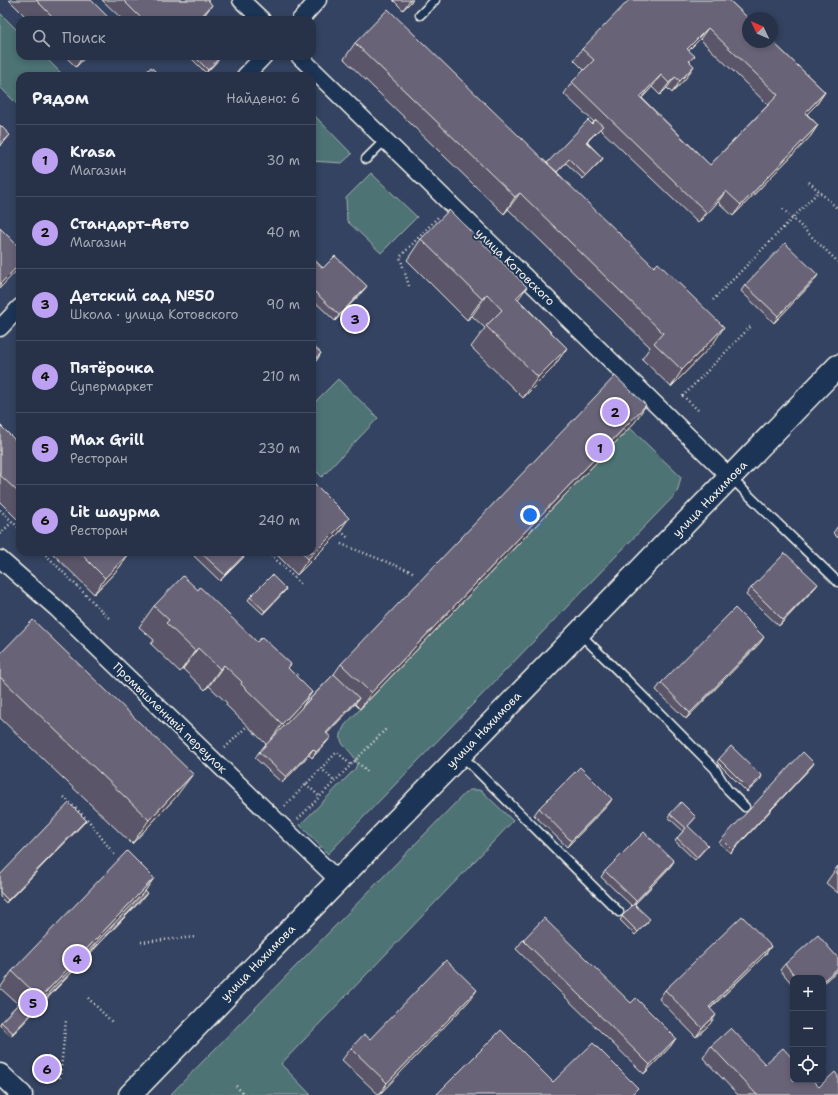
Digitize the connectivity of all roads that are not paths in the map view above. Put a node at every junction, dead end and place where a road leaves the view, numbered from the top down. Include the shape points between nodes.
1 (242, 0) edge
2 (318, 0) edge
3 (435, 0) edge
4 (420, 15) dead end
5 (258, 16) edge
6 (304, 16) edge
7 (260, 60) edge
8 (303, 60) edge
9 (249, 72) edge
10 (315, 72) edge
11 (316, 73) edge
12 (385, 140) junction
13 (366, 159) dead end
14 (16, 311) edge
15 (0, 328) edge
16 (838, 366) edge
17 (731, 478) junction
18 (0, 559) edge
19 (838, 582) edge
20 (579, 633) junction
21 (460, 755) junction
22 (745, 807) dead end
23 (338, 880) junction
24 (619, 912) dead end
25 (0, 1074) edge
26 (22, 1095) edge
27 (130, 1095) edge

1 - 5 street
2 - 6 street
3 - 4 lane
7 - 9 street
8 - 10 street, улица Котовского
11 - 12 street, улица Котовского
12 - 13 lane
12 - 17 street, улица Котовского
14 - 15 street
16 - 17 main road, улица Нахимова
17 - 19 lane
17 - 20 main road, улица Нахимова
18 - 23 street, Промышленный переулок via 56,608
20 - 21 main road, улица Нахимова
20 - 22 lane via 715,769 727,789
21 - 23 main road, улица Нахимова
21 - 24 lane
23 - 27 main road, улица Нахимова
25 - 26 street

